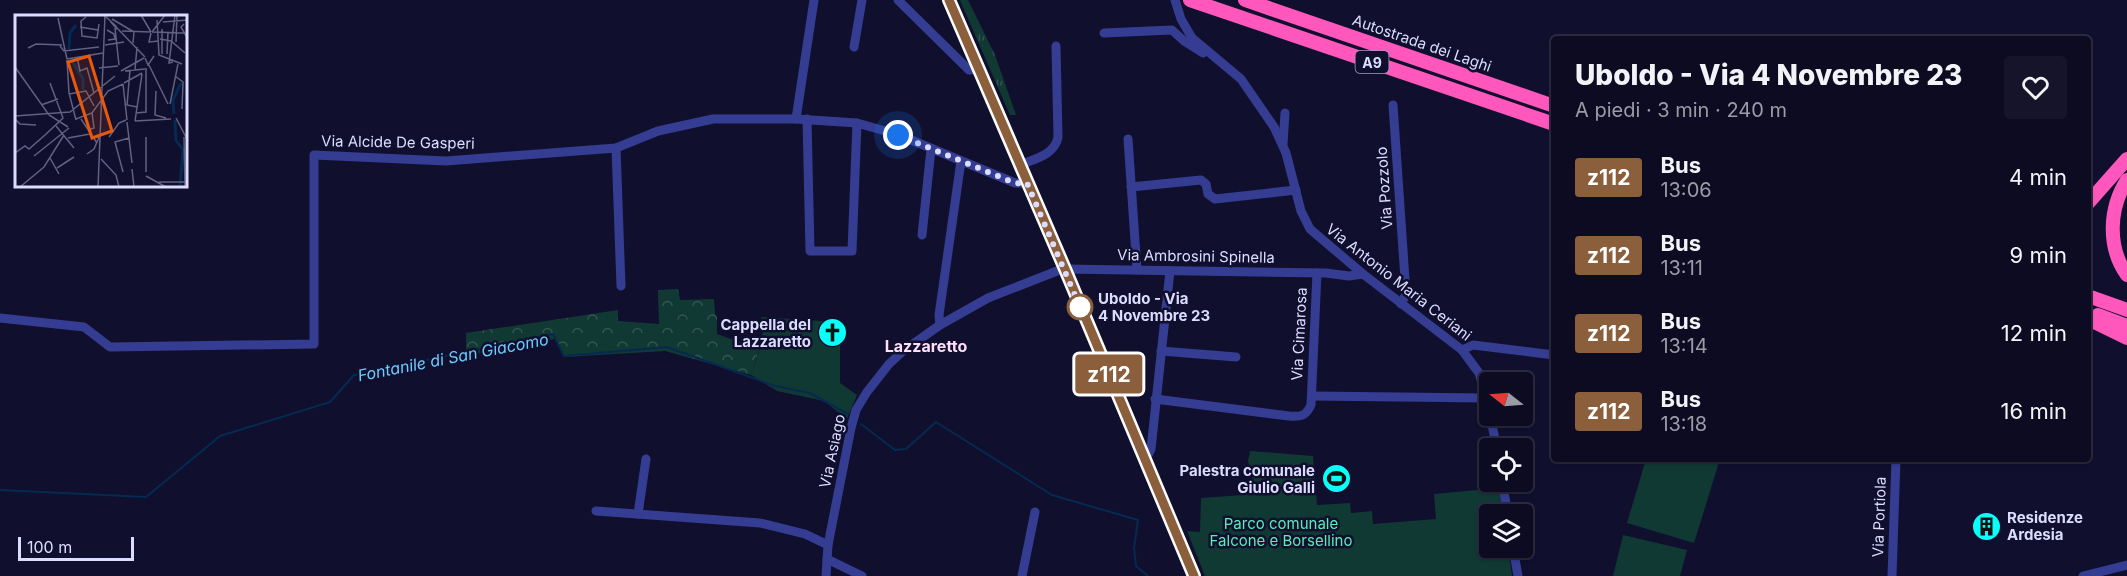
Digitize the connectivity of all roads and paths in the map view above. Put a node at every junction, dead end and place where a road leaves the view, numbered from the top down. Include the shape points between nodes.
1 (814, 0) edge
2 (862, 0) edge
3 (898, 0) edge
4 (949, 0) edge
5 (1175, 0) edge
6 (1190, 0) edge
7 (1245, 0) edge
8 (1104, 33) dead end
9 (1056, 46) dead end
10 (854, 47) dead end
11 (1216, 58) junction
12 (978, 69) junction
13 (1393, 105) dead end
14 (1551, 105) edge
15 (1285, 113) dead end
16 (796, 119) junction
17 (807, 119) junction
18 (857, 123) junction
19 (1551, 123) edge
20 (1128, 139) dead end
21 (1283, 144) junction
22 (616, 148) junction
23 (931, 149) junction
24 (2127, 159) edge
25 (961, 161) junction
26 (1020, 165) junction
27 (2127, 180) edge
28 (1027, 183) junction
29 (1131, 187) junction
30 (1296, 190) junction
31 (2091, 200) edge
32 (922, 235) dead end
33 (1345, 260) junction
34 (1065, 269) junction
35 (1137, 270) junction
36 (1170, 271) junction
37 (1322, 273) junction
38 (1362, 274) junction
39 (2127, 275) edge
40 (621, 286) dead end
41 (2091, 297) edge
42 (1401, 304) junction
43 (2127, 310) edge
44 (2091, 312) edge
45 (0, 318) edge
46 (2091, 320) edge
47 (940, 325) junction
48 (2127, 326) edge
49 (2127, 338) edge
50 (1462, 350) junction
51 (1161, 351) junction
52 (1551, 355) edge
53 (1236, 357) dead end
54 (1479, 373) edge
55 (1312, 396) junction
56 (1479, 398) edge
57 (1155, 399) junction
58 (1143, 457) junction
59 (646, 459) dead end
60 (1896, 462) edge
61 (596, 511) dead end
62 (1035, 512) dead end
63 (638, 514) junction
64 (828, 545) junction
65 (1515, 558) edge
66 (827, 559) junction
67 (2127, 566) edge
68 (826, 576) edge
69 (862, 576) edge
70 (1022, 576) edge
71 (1194, 576) edge
72 (1518, 576) edge
73 (1892, 576) edge
74 (2084, 576) edge

1 - 16 street
2 - 10 street
3 - 12 street via 969,70
4 - 12 main road
5 - 11 street, Via Antonio Maria Ceriani via 1192,38
6 - 19 highway, A9
7 - 14 highway, Autostrada dei Laghi / A9
8 - 11 street, Via Antonio Maria Ceriani via 1172,30 1200,52
9 - 26 street via 1057,145
11 - 21 street, Via Antonio Maria Ceriani via 1247,87
12 - 26 main road
13 - 42 street, Via Pozzolo via 1406,294
15 - 21 street
16 - 17 street, Via Alcide De Gasperi
16 - 22 street, Via Alcide De Gasperi via 713,119 658,131
17 - 18 street, Via Alcide De Gasperi
17 - 18 street via 810,250 852,251
18 - 23 street, Via Alcide De Gasperi
20 - 29 street
21 - 30 street, Via Antonio Maria Ceriani
22 - 40 street
22 - 45 street, Via Alcide De Gasperi via 446,161 314,155 314,345 110,346 84,327
23 - 25 street, Via Alcide De Gasperi
23 - 32 street
24 - 31 highway
25 - 28 street, Via Alcide De Gasperi via 1015,183
25 - 47 street
26 - 28 main road
27 - 39 highway via 2119,193 2112,228 2115,250
28 - 34 main road
29 - 30 street via 1201,180 1215,199
29 - 35 street
30 - 33 street, Via Antonio Maria Ceriani via 1310,230
33 - 37 street
33 - 38 street, Via Antonio Maria Ceriani
34 - 35 street, Via Ambrosini Spinella
34 - 47 street, Via Asiago via 995,295
34 - 58 main road
35 - 36 street, Via Ambrosini Spinella
36 - 37 street, Via Ambrosini Spinella
36 - 51 street
37 - 38 street, Via Ambrosini Spinella
37 - 55 street, Via Cimarosa
38 - 42 street, Via Antonio Maria Ceriani
41 - 43 highway
42 - 50 street, Via Antonio Maria Ceriani
44 - 48 highway
46 - 49 highway
47 - 64 street, Via Asiago via 889,364 856,410
50 - 52 street via 1473,345
50 - 54 street, Via Antonio Maria Ceriani
51 - 53 street
51 - 57 street
55 - 56 street
55 - 57 street via 1308,411 1299,417
57 - 58 street via 1151,449
58 - 71 main road
59 - 63 street
60 - 73 street, Via Portiola
61 - 63 street
62 - 70 street
63 - 64 street via 760,523 805,534
64 - 66 street, Via Asiago
65 - 72 street
66 - 68 street, Via Asiago
66 - 69 street
67 - 74 street

